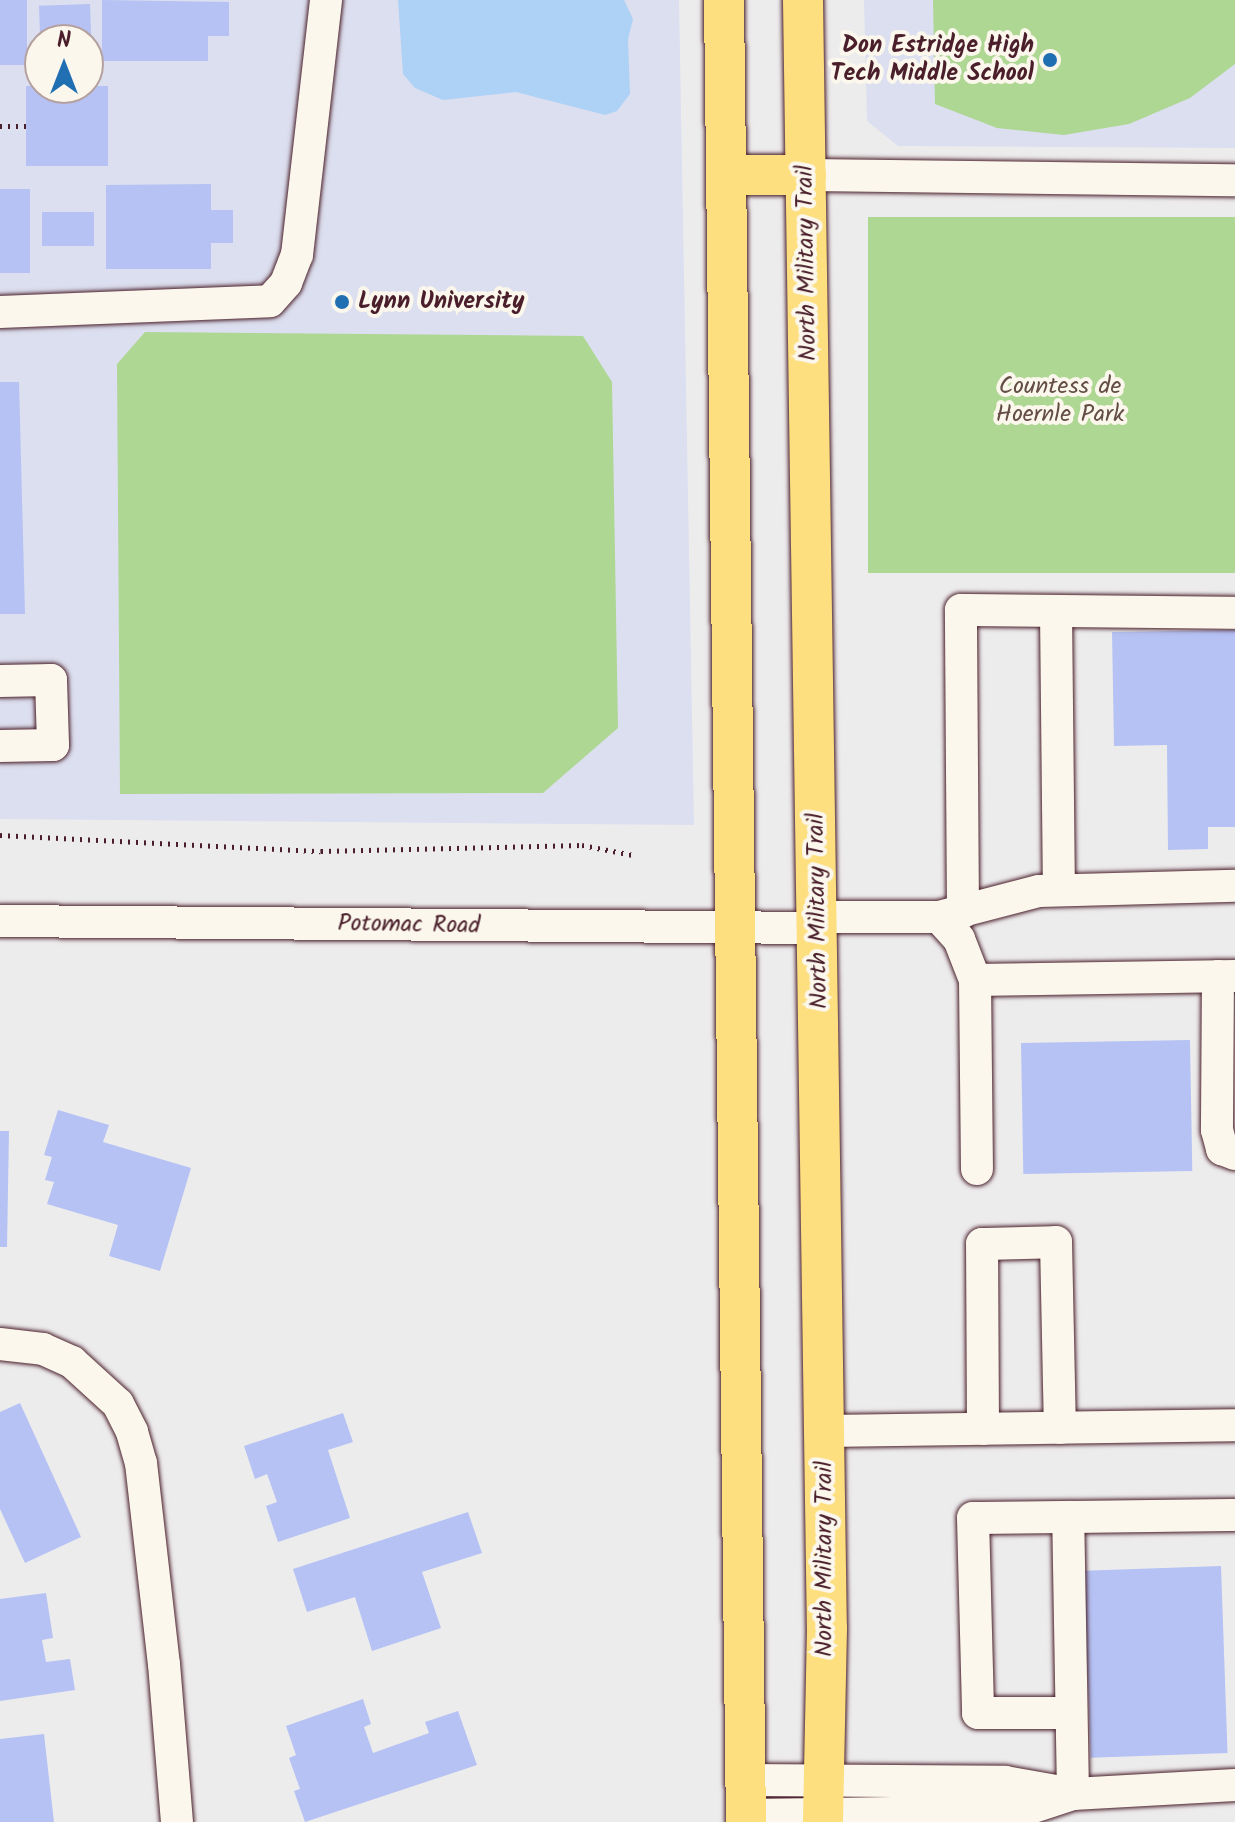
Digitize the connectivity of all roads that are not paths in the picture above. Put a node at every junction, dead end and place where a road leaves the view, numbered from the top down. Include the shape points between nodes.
1 (326, 0) edge
2 (724, 0) edge
3 (803, 0) edge
4 (727, 175) junction
5 (806, 175) junction
6 (1235, 180) edge
7 (0, 312) edge
8 (1056, 611) junction
9 (1235, 613) edge
10 (0, 681) edge
11 (0, 746) edge
12 (1235, 886) edge
13 (1059, 890) junction
14 (951, 915) junction
15 (0, 921) edge
16 (818, 922) junction
17 (737, 928) junction
18 (1227, 976) edge
19 (975, 980) junction
20 (1235, 1154) edge
21 (977, 1169) dead end
22 (0, 1344) edge
23 (1235, 1425) edge
24 (1060, 1428) junction
25 (983, 1429) junction
26 (824, 1431) junction
27 (1235, 1515) edge
28 (1068, 1517) junction
29 (1071, 1713) junction
30 (1235, 1785) edge
31 (1073, 1794) junction
32 (746, 1806) edge
33 (824, 1806) edge
34 (1028, 1816) edge
35 (177, 1822) edge

1 - 7 street via 297,255 286,283 270,301
2 - 4 main road
3 - 5 main road, North Military Trail
4 - 5 main road
4 - 17 main road
5 - 6 street
5 - 16 main road, North Military Trail
8 - 9 street
8 - 13 street
8 - 14 street via 961,610
10 - 11 street via 51,680 53,745
12 - 13 street, Potomac Road
13 - 14 street, Potomac Road via 1010,895
14 - 16 street, Potomac Road
14 - 19 street
15 - 17 street, Potomac Road
16 - 17 street, Potomac Road
16 - 26 main road, North Military Trail
17 - 32 main road
18 - 19 street
18 - 20 street via 1217,1130 1222,1149
19 - 21 street
22 - 35 street via 43,1349 72,1362 118,1404 132,1432 141,1463
23 - 24 street
24 - 25 street
24 - 25 street via 1056,1242 982,1244
25 - 26 street
26 - 33 main road, North Military Trail
27 - 28 street
28 - 29 street
28 - 29 street via 973,1518 978,1713
29 - 31 street
30 - 31 street
31 - 33 street via 1005,1782
31 - 34 street
32 - 33 street
33 - 34 street

